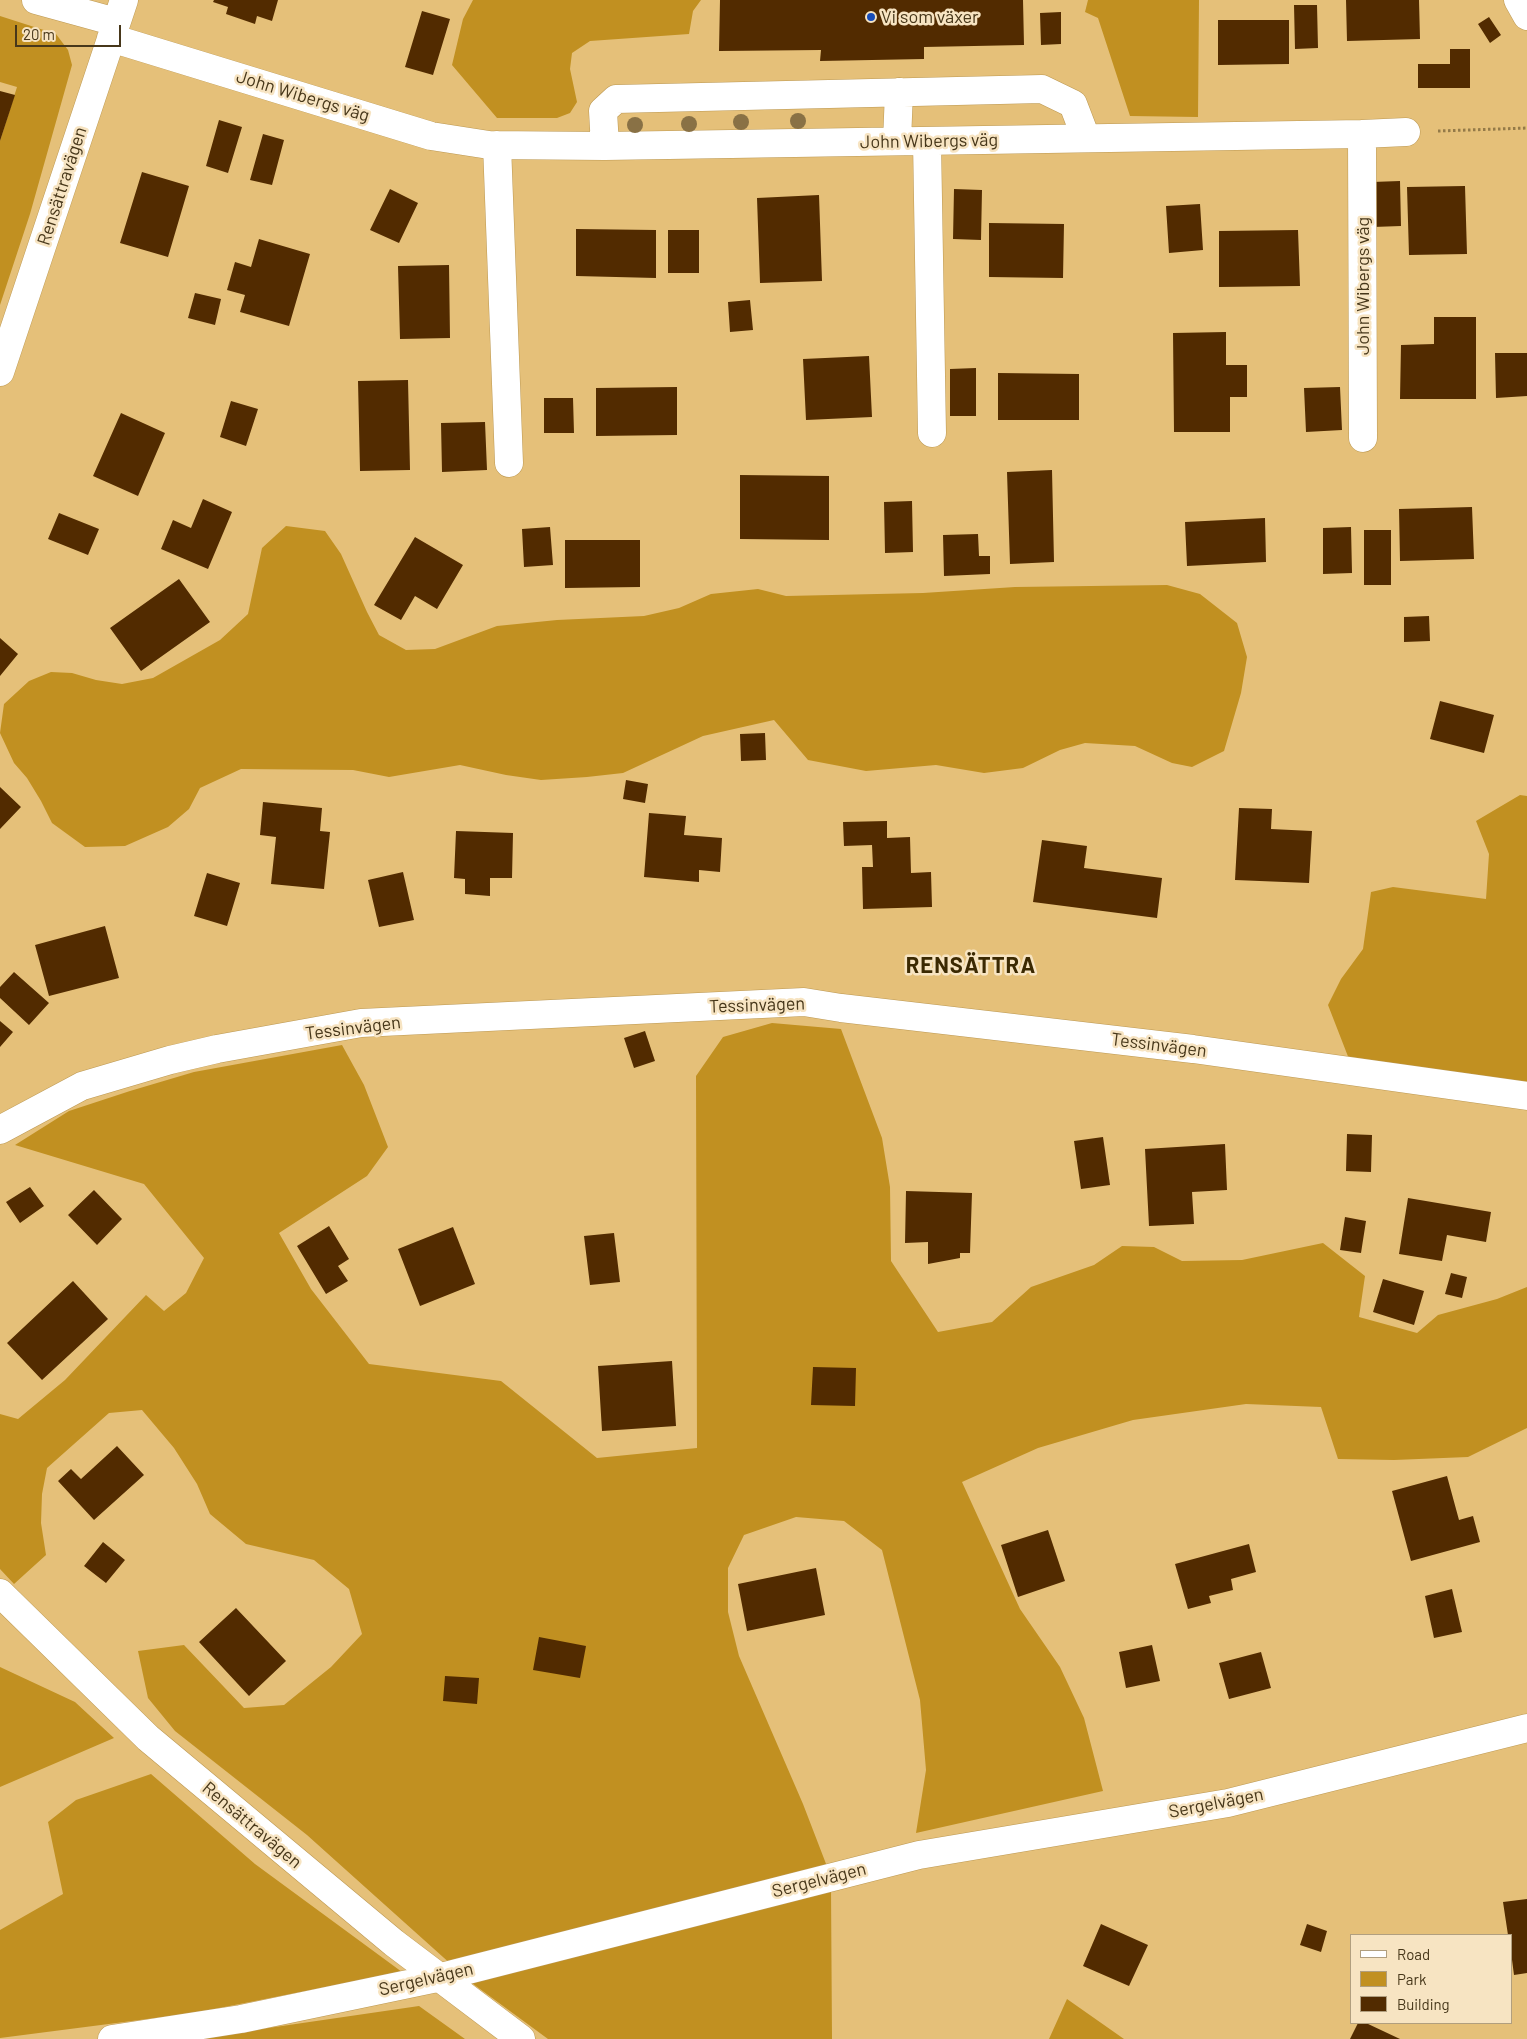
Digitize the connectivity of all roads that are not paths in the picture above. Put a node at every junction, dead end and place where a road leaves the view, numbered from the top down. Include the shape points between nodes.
1 (36, 0) edge
2 (1518, 0) edge
3 (1527, 16) edge
4 (117, 20) edge
5 (899, 92) junction
6 (1406, 132) road end
7 (1362, 134) junction
8 (1086, 138) junction
9 (897, 141) junction
10 (927, 141) junction
11 (497, 145) junction
12 (605, 146) junction
13 (0, 372) edge
14 (932, 433) dead end
15 (1363, 438) dead end
16 (510, 463) dead end
17 (1527, 1096) edge
18 (0, 1130) edge
19 (0, 1593) edge
20 (1527, 1728) edge
21 (437, 1978) junction
22 (112, 2039) edge
23 (521, 2039) edge

1 - 4 street, John Wibergs väg
2 - 3 street
4 - 11 street, John Wibergs väg via 431,136
4 - 13 street, Rensättravägen
5 - 8 street via 1042,89 1073,104
5 - 9 street
5 - 12 street via 616,99 603,111
6 - 7 street, John Wibergs väg
7 - 8 street, John Wibergs väg
7 - 15 street, John Wibergs väg
8 - 10 street, John Wibergs väg
9 - 10 street, John Wibergs väg
9 - 12 street, John Wibergs väg
10 - 14 street
11 - 12 street, John Wibergs väg
11 - 16 street
17 - 18 street, Tessinvägen via 1193,1049 804,1002 361,1023 217,1049 91,1083
19 - 21 street, Rensättravägen via 148,1738
20 - 21 street, Sergelvägen via 1228,1803 920,1855
21 - 22 street, Sergelvägen via 241,2019
21 - 23 street, Rensättravägen

